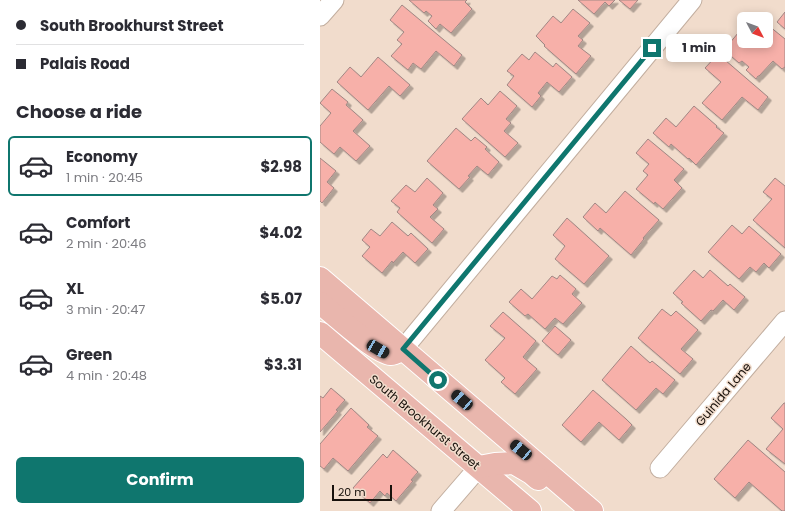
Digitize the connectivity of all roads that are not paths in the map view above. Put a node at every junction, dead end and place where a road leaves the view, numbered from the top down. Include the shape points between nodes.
1 (334, 0) edge
2 (692, 0) edge
3 (320, 16) edge
4 (320, 278) edge
5 (320, 303) edge
6 (785, 321) edge
7 (320, 333) edge
8 (403, 349) junction
9 (479, 467) junction
10 (660, 468) dead end
11 (441, 511) edge
12 (530, 511) edge
13 (574, 511) edge
14 (592, 511) edge

1 - 3 street
2 - 8 street
4 - 8 main road
5 - 8 main road via 367,342 385,353 393,354
6 - 10 street, Guinida Lane
7 - 9 main road, South Brookhurst Street
8 - 14 main road
9 - 11 street
9 - 12 main road, South Brookhurst Street
9 - 13 main road via 514,464 530,472

